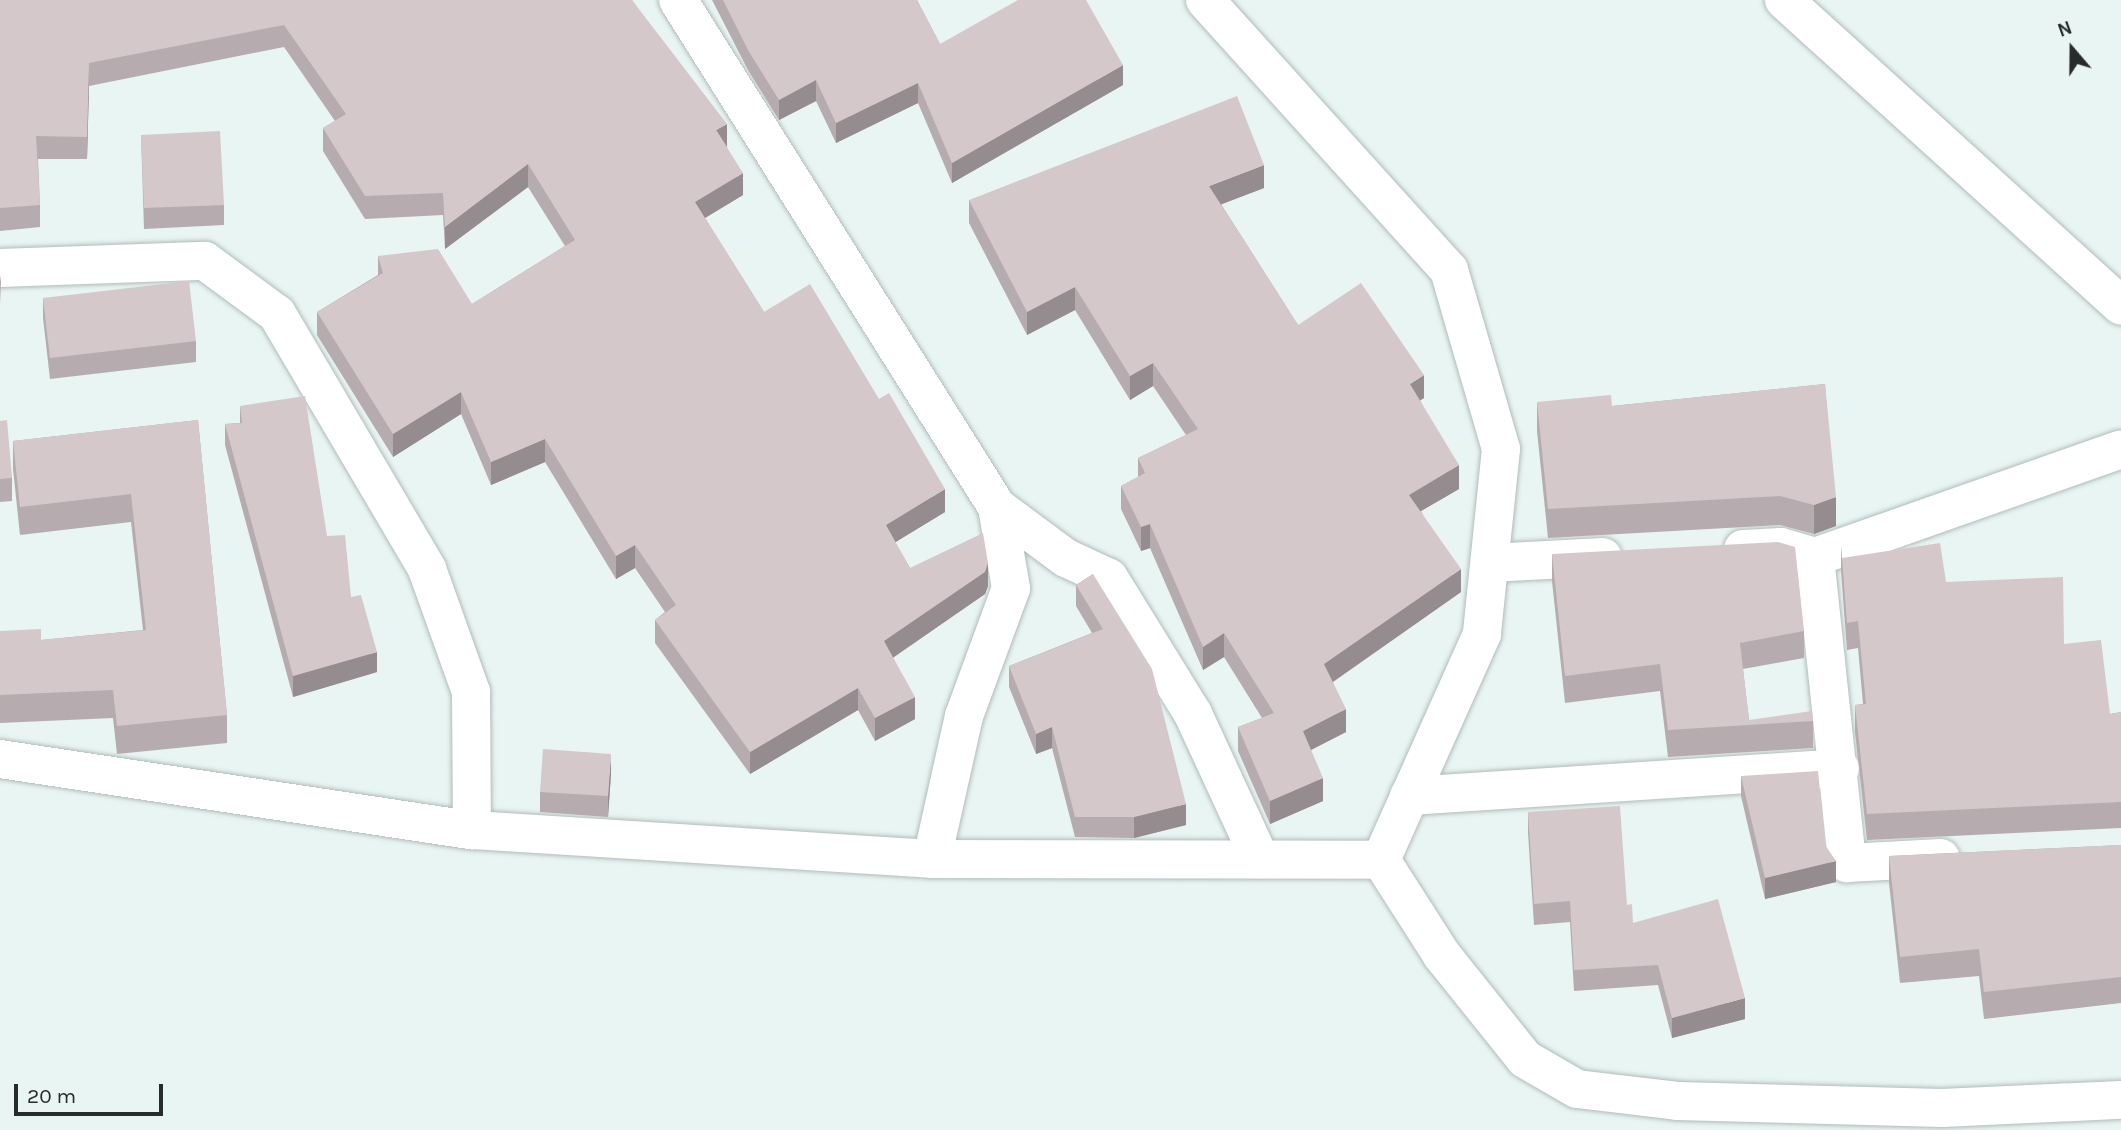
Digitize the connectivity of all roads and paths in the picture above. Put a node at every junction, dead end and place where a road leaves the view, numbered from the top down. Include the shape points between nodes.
1 (678, 0) edge
2 (1205, 0) edge
3 (1784, 0) edge
4 (0, 268) edge
5 (2121, 306) edge
6 (2121, 449) edge
7 (997, 507) junction
8 (1712, 551) edge
9 (1642, 554) edge
10 (1815, 557) junction
11 (1490, 563) junction
12 (0, 759) edge
13 (1840, 768) junction
14 (1409, 796) junction
15 (472, 830) junction
16 (1984, 856) edge
17 (932, 859) junction
18 (1260, 859) junction
19 (1381, 860) junction
20 (2104, 1111) edge

1 - 7 street
2 - 11 street via 1449,270 1501,449
3 - 5 street
4 - 15 street via 205,261 277,314 426,569 471,692
6 - 10 street
7 - 17 street via 1011,588 964,716
7 - 18 street via 1066,558 1108,578 1193,714
8 - 10 street via 1781,547
9 - 11 street
10 - 13 street
11 - 14 street via 1482,634
12 - 15 street
13 - 14 street
13 - 16 street via 1847,863
14 - 19 street
15 - 17 street
17 - 18 street
18 - 19 street
19 - 20 street via 1441,954 1525,1059 1577,1088 1677,1101

